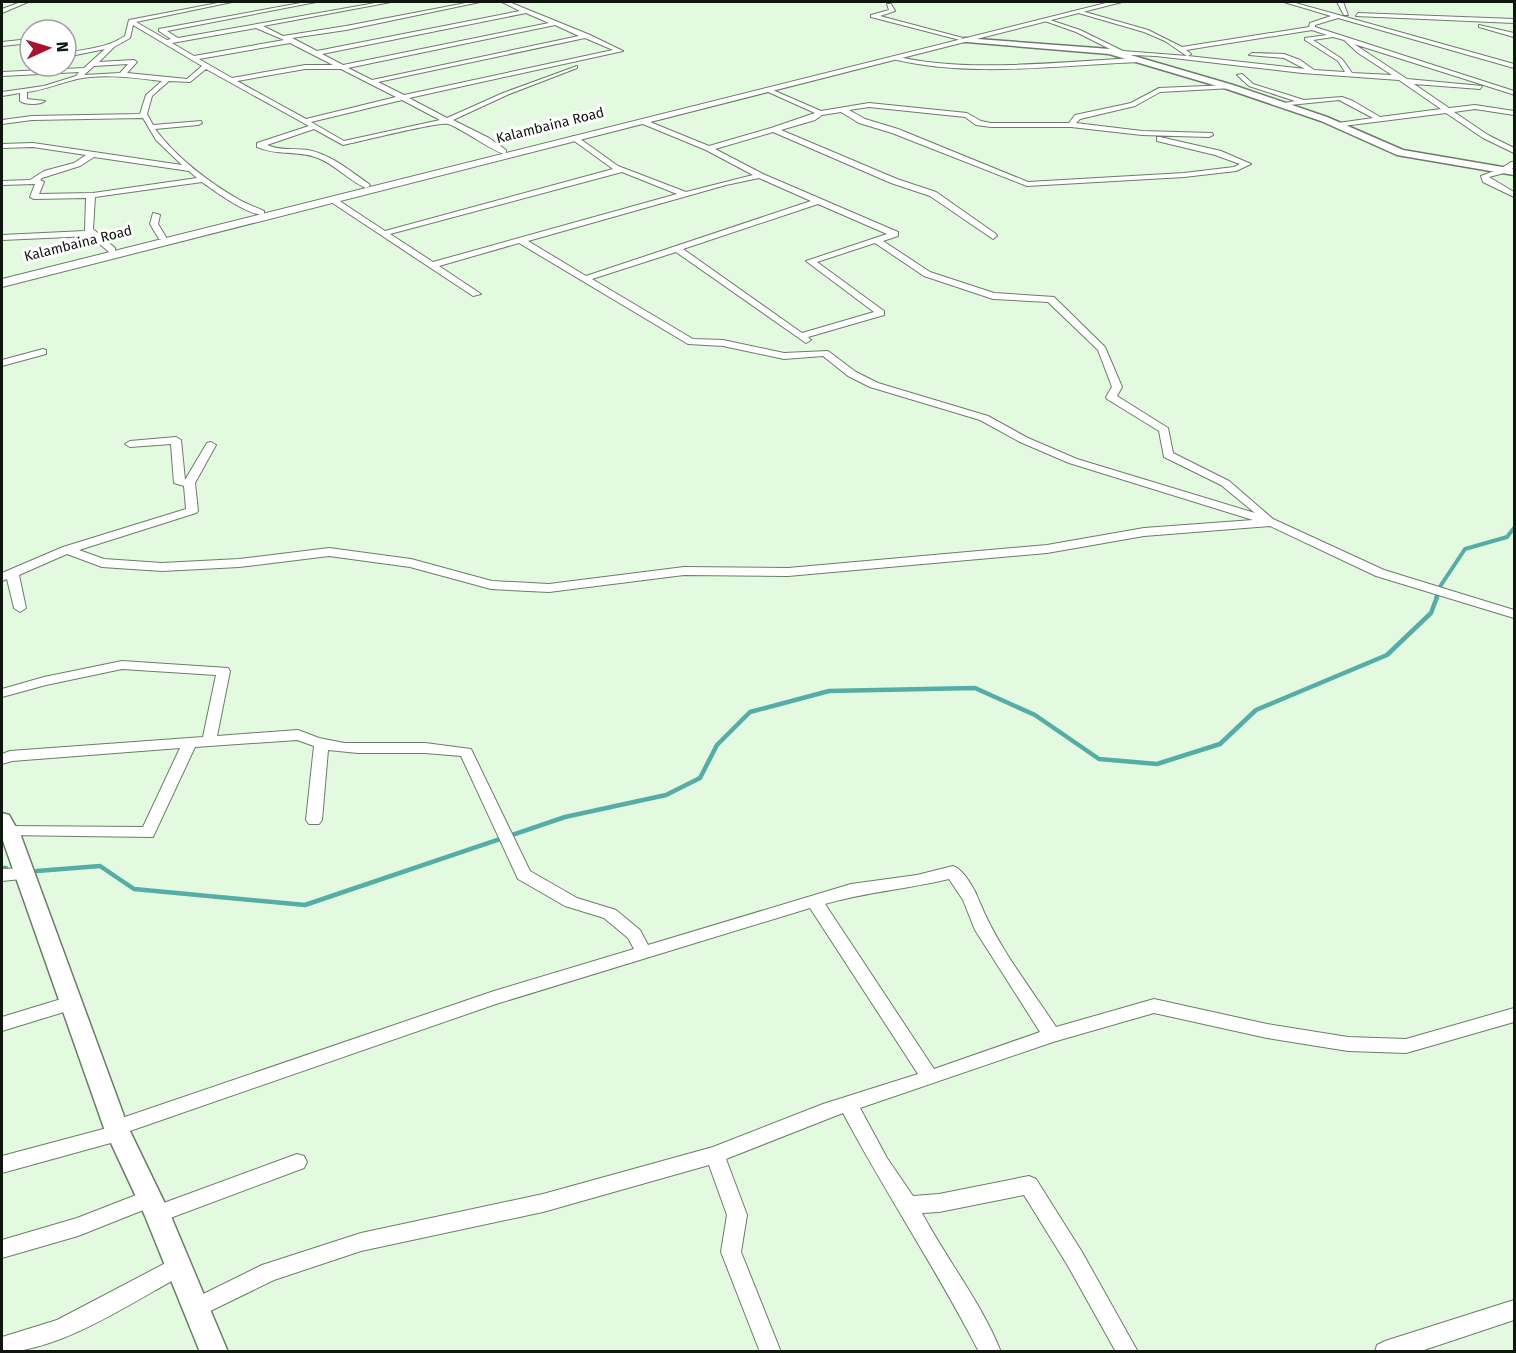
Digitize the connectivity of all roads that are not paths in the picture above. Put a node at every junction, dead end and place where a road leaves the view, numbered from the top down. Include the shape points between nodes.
1 (25, 2) edge
2 (229, 2) edge
3 (313, 2) edge
4 (379, 2) edge
5 (389, 2) edge
6 (477, 2) edge
7 (505, 2) edge
8 (882, 2) edge
9 (896, 2) edge
10 (1105, 2) edge
11 (1118, 2) edge
12 (1287, 2) edge
13 (1340, 2) edge
14 (298, 4) junction
15 (399, 5) dead end
16 (889, 5) junction
17 (408, 9) dead end
18 (2, 11) edge
19 (527, 11) junction
20 (1078, 12) junction
21 (418, 13) junction
22 (321, 15) junction
23 (1342, 15) junction
24 (1414, 16) junction
25 (229, 17) junction
26 (428, 18) dead end
27 (1452, 18) junction
28 (329, 19) dead end
29 (1045, 20) junction
30 (131, 21) junction
31 (1515, 21) edge
32 (438, 22) dead end
33 (557, 23) junction
34 (338, 24) dead end
35 (361, 25) junction
36 (258, 26) junction
37 (249, 27) junction
38 (449, 27) junction
39 (346, 28) junction
40 (1313, 28) junction
41 (1441, 28) dead end
42 (370, 29) dead end
43 (459, 31) dead end
44 (380, 34) dead end
45 (469, 35) dead end
46 (1515, 35) edge
47 (301, 36) junction
48 (588, 36) junction
49 (1334, 36) junction
50 (282, 38) junction
51 (390, 38) junction
52 (1345, 38) junction
53 (478, 39) junction
54 (963, 39) junction
55 (1307, 39) junction
56 (177, 40) junction
57 (292, 40) junction
58 (1295, 41) dead end
59 (18, 42) edge
60 (166, 42) junction
61 (399, 43) dead end
62 (2, 44) edge
63 (489, 44) dead end
64 (1460, 44) dead end
65 (111, 47) junction
66 (1450, 47) junction
67 (409, 48) dead end
68 (499, 48) dead end
69 (1180, 49) junction
70 (620, 51) junction
71 (78, 52) edge
72 (418, 52) junction
73 (1110, 52) junction
74 (1121, 52) junction
75 (318, 53) junction
76 (510, 53) junction
77 (1252, 55) dead end
78 (1506, 55) dead end
79 (428, 57) dead end
80 (520, 57) dead end
81 (1365, 57) junction
82 (194, 58) junction
83 (895, 58) junction
84 (1194, 58) junction
85 (1337, 58) junction
86 (1346, 58) dead end
87 (1356, 58) dead end
88 (1489, 58) junction
89 (1139, 60) junction
90 (438, 62) dead end
91 (531, 62) dead end
92 (1472, 62) dead end
93 (92, 64) junction
94 (206, 66) junction
95 (448, 66) junction
96 (542, 66) junction
97 (1515, 66) edge
98 (18, 67) edge
99 (342, 67) junction
100 (287, 69) junction
101 (78, 70) edge
102 (85, 70) junction
103 (457, 71) dead end
104 (2, 72) edge
105 (18, 72) edge
106 (1313, 72) junction
107 (556, 73) junction
108 (1349, 73) junction
109 (122, 75) junction
110 (467, 75) dead end
111 (1240, 75) dead end
112 (78, 77) joint
113 (26, 78) edge
114 (74, 78) edge
115 (167, 80) junction
116 (229, 80) junction
117 (477, 80) junction
118 (1404, 80) junction
119 (370, 82) junction
120 (458, 85) junction
121 (486, 85) dead end
122 (18, 86) dead end
123 (1230, 87) junction
124 (247, 89) junction
125 (495, 89) dead end
126 (1503, 89) junction
127 (768, 90) junction
128 (24, 92) junction
129 (464, 92) dead end
130 (1515, 93) edge
131 (2, 94) edge
132 (505, 94) junction
133 (401, 98) junction
134 (470, 99) dead end
135 (42, 101) dead end
136 (1305, 102) junction
137 (1282, 105) junction
138 (476, 106) junction
139 (843, 110) junction
140 (1448, 110) junction
141 (1515, 112) edge
142 (820, 113) junction
143 (146, 116) junction
144 (1377, 118) junction
145 (448, 120) junction
146 (305, 121) junction
147 (2, 122) edge
148 (642, 122) junction
149 (198, 123) dead end
150 (1071, 125) junction
151 (1338, 125) junction
152 (313, 126) junction
153 (150, 127) junction
154 (774, 130) junction
155 (1142, 133) junction
156 (1209, 135) dead end
157 (576, 138) junction
158 (2, 146) edge
159 (709, 148) junction
160 (1514, 151) edge
161 (503, 152) junction
162 (94, 153) junction
163 (1515, 164) edge
164 (619, 168) junction
165 (191, 169) junction
166 (1510, 171) edge
167 (760, 176) junction
168 (204, 179) junction
169 (32, 182) junction
170 (2, 183) edge
171 (366, 186) junction
172 (686, 194) junction
173 (93, 195) junction
174 (1515, 195) edge
175 (332, 200) junction
176 (819, 201) junction
177 (261, 213) junction
178 (156, 215) dead end
179 (91, 233) junction
180 (386, 233) junction
181 (993, 236) dead end
182 (162, 237) junction
183 (2, 238) edge
184 (520, 240) junction
185 (876, 240) junction
186 (676, 248) junction
187 (112, 250) junction
188 (432, 265) junction
189 (2, 278) edge
190 (585, 279) junction
191 (2, 283) edge
192 (476, 294) dead end
193 (800, 336) junction
194 (43, 352) dead end
195 (825, 353) junction
196 (2, 363) edge
197 (130, 444) dead end
198 (211, 445) dead end
199 (189, 483) junction
200 (1272, 522) junction
201 (67, 550) junction
202 (7, 575) edge
203 (20, 608) dead end
204 (1515, 614) edge
205 (2, 693) edge
206 (209, 742) junction
207 (189, 744) junction
208 (321, 746) junction
209 (2, 759) edge
210 (314, 820) dead end
211 (5, 825) edge
212 (13, 875) edge
213 (814, 901) junction
214 (645, 954) junction
215 (71, 1004) junction
216 (1515, 1015) edge
217 (2, 1024) edge
218 (1052, 1035) junction
219 (930, 1078) junction
220 (848, 1104) junction
221 (117, 1130) junction
222 (714, 1155) junction
223 (297, 1162) dead end
224 (2, 1165) edge
225 (908, 1205) junction
226 (153, 1207) junction
227 (2, 1249) edge
228 (179, 1266) junction
229 (196, 1308) junction
230 (1515, 1310) edge
231 (2, 1347) edge
232 (214, 1352) edge
233 (771, 1352) edge
234 (991, 1352) edge
235 (1128, 1352) edge
236 (1385, 1352) edge

1 - 18 street
2 - 30 street
3 - 14 street
4 - 5 street
4 - 22 street
5 - 15 street
6 - 21 street
7 - 19 street
8 - 16 street
9 - 16 street
10 - 54 main road, Kalambaina Road
11 - 20 main road
12 - 23 street
13 - 23 street
14 - 22 street
14 - 25 street
16 - 54 street via 892,11 873,16
17 - 21 street
19 - 33 street
19 - 38 street
20 - 29 main road
20 - 69 street via 1146,31
21 - 26 street
21 - 35 street
22 - 28 street
22 - 36 street
23 - 24 street
23 - 40 street via 1312,24
23 - 66 street
24 - 27 street
24 - 41 street
25 - 37 street
25 - 56 street via 161,30
27 - 31 street
27 - 46 street
29 - 54 main road
29 - 74 street
30 - 60 street
30 - 65 street via 128,37
32 - 38 street
33 - 48 street
33 - 53 street
34 - 39 street
35 - 39 street
35 - 42 street
36 - 37 street
36 - 50 street
37 - 56 street
38 - 43 street
38 - 51 street
39 - 47 street
40 - 49 street
40 - 69 street
44 - 51 street
45 - 53 street
47 - 50 street
47 - 57 street
48 - 70 street
48 - 76 street
49 - 52 street
49 - 55 street
50 - 57 street
51 - 61 street
51 - 75 street
52 - 81 street
52 - 126 street
53 - 63 street
53 - 72 street
54 - 73 street
54 - 83 main road
54 - 161 main road, Kalambaina Road
55 - 58 street
55 - 85 street
56 - 60 street
57 - 75 street
57 - 82 street
59 - 62 street
60 - 82 street
64 - 66 street
65 - 71 street
65 - 93 street
66 - 88 street
67 - 72 street
68 - 76 street
69 - 84 street
70 - 96 street
70 - 107 street
72 - 79 street
72 - 99 street
73 - 74 street
73 - 89 street
74 - 84 street
75 - 99 street
76 - 80 street
76 - 95 street
77 - 106 street via 1297,59
78 - 88 street
81 - 87 street
81 - 118 street
82 - 94 street
83 - 89 street via 915,63 993,67
83 - 127 main road
84 - 106 street
85 - 86 street
85 - 108 street
88 - 92 street
88 - 97 street
89 - 123 street
90 - 95 street
91 - 96 street
93 - 102 street
93 - 109 street via 135,60
94 - 115 street via 188,81
94 - 116 street
95 - 103 street
95 - 119 street
96 - 107 street
96 - 117 street
98 - 104 street
99 - 100 street
99 - 119 street
100 - 116 street
100 - 124 street
101 - 102 street
102 - 112 street
104 - 105 street
106 - 108 street
107 - 132 street
108 - 118 street
109 - 112 street
109 - 115 street
110 - 117 street
111 - 136 street via 1251,84
113 - 122 street
114 - 128 street
115 - 143 street via 149,96 143,115
116 - 124 street
117 - 120 street
117 - 121 street
118 - 126 street
118 - 140 street
119 - 133 street
120 - 129 street
120 - 133 street
123 - 137 street
123 - 150 street via 1159,90 1133,105 1078,117
124 - 146 street
125 - 132 street
126 - 130 street
127 - 142 street
127 - 148 main road
128 - 131 street
128 - 135 street via 23,101
132 - 138 street
133 - 145 street
133 - 146 street
134 - 138 street
136 - 137 street
136 - 144 street via 1340,98
137 - 151 street
138 - 145 street
139 - 142 street
139 - 150 street via 869,105 968,115 991,125
139 - 155 street via 862,121 1027,184 1184,175 1236,169 1247,164
140 - 141 street via 1475,107
140 - 144 street
140 - 160 street
142 - 154 street
143 - 147 street
143 - 153 street
144 - 151 street via 1380,120
145 - 152 street via 343,143
145 - 161 street
146 - 152 street
148 - 157 main road
148 - 159 street
149 - 153 street
150 - 155 street
151 - 166 street via 1401,153
152 - 171 street via 260,145 274,152 307,152 324,157
153 - 165 street
154 - 159 street
154 - 181 street via 933,194
155 - 156 street
157 - 164 street
157 - 175 main road
158 - 162 street via 33,145
159 - 167 street
161 - 171 main road, Kalambaina Road
162 - 165 street
162 - 169 street via 86,162 44,173
163 - 166 street
164 - 172 street
164 - 180 street
165 - 168 street
166 - 174 street via 1485,176
167 - 172 street
167 - 176 street
168 - 173 street
168 - 177 street
169 - 170 street
169 - 173 street via 40,183 34,197
171 - 177 main road, Kalambaina Road
172 - 184 street
173 - 179 street
175 - 180 street
175 - 191 main road
176 - 185 street via 895,234
176 - 186 street
177 - 182 main road, Kalambaina Road
178 - 182 street via 154,224
179 - 183 street
179 - 187 street
180 - 188 street
182 - 187 main road, Kalambaina Road
184 - 188 street
184 - 190 street
185 - 193 street via 810,261 881,313
185 - 200 street via 927,274 993,296 1051,299 1102,349 1117,387 1111,398 1164,430 1168,455 1226,483
186 - 190 street
186 - 193 street
187 - 189 main road, Kalambaina Road
188 - 192 street
190 - 195 street via 691,342 723,343 784,356
193 - 195 street
194 - 196 street
195 - 200 street via 874,385 984,418 1073,461
197 - 199 street via 176,440 180,483
198 - 199 street
199 - 201 street via 192,511
200 - 201 street via 1144,532 1047,549 788,572 684,571 549,588 491,585 411,563 329,552 162,567 102,564
200 - 204 street via 1380,573
201 - 202 street
202 - 203 street
205 - 206 street via 122,665 223,671
206 - 207 street
206 - 208 street via 298,735
207 - 209 street
207 - 211 street via 148,833
208 - 210 street
208 - 214 street via 372,750 418,747 466,752 524,875 571,902 610,914 634,934
211 - 212 street
212 - 215 street
213 - 214 street
213 - 218 street via 851,890 953,872 970,898 981,926
213 - 219 street
214 - 221 street via 494,998
215 - 217 street
215 - 221 street
216 - 218 street via 1406,1046 1348,1044 1154,1006
218 - 219 street
219 - 220 street
220 - 222 street
220 - 225 street via 880,1164
221 - 224 street
221 - 226 street
222 - 229 street via 543,1203 361,1242 269,1272
222 - 233 street via 737,1215 731,1252
223 - 226 street
225 - 234 street
225 - 235 street via 951,1201 1029,1185
226 - 227 street
226 - 228 street
228 - 229 street
228 - 231 street via 61,1329
229 - 232 street
230 - 236 street

